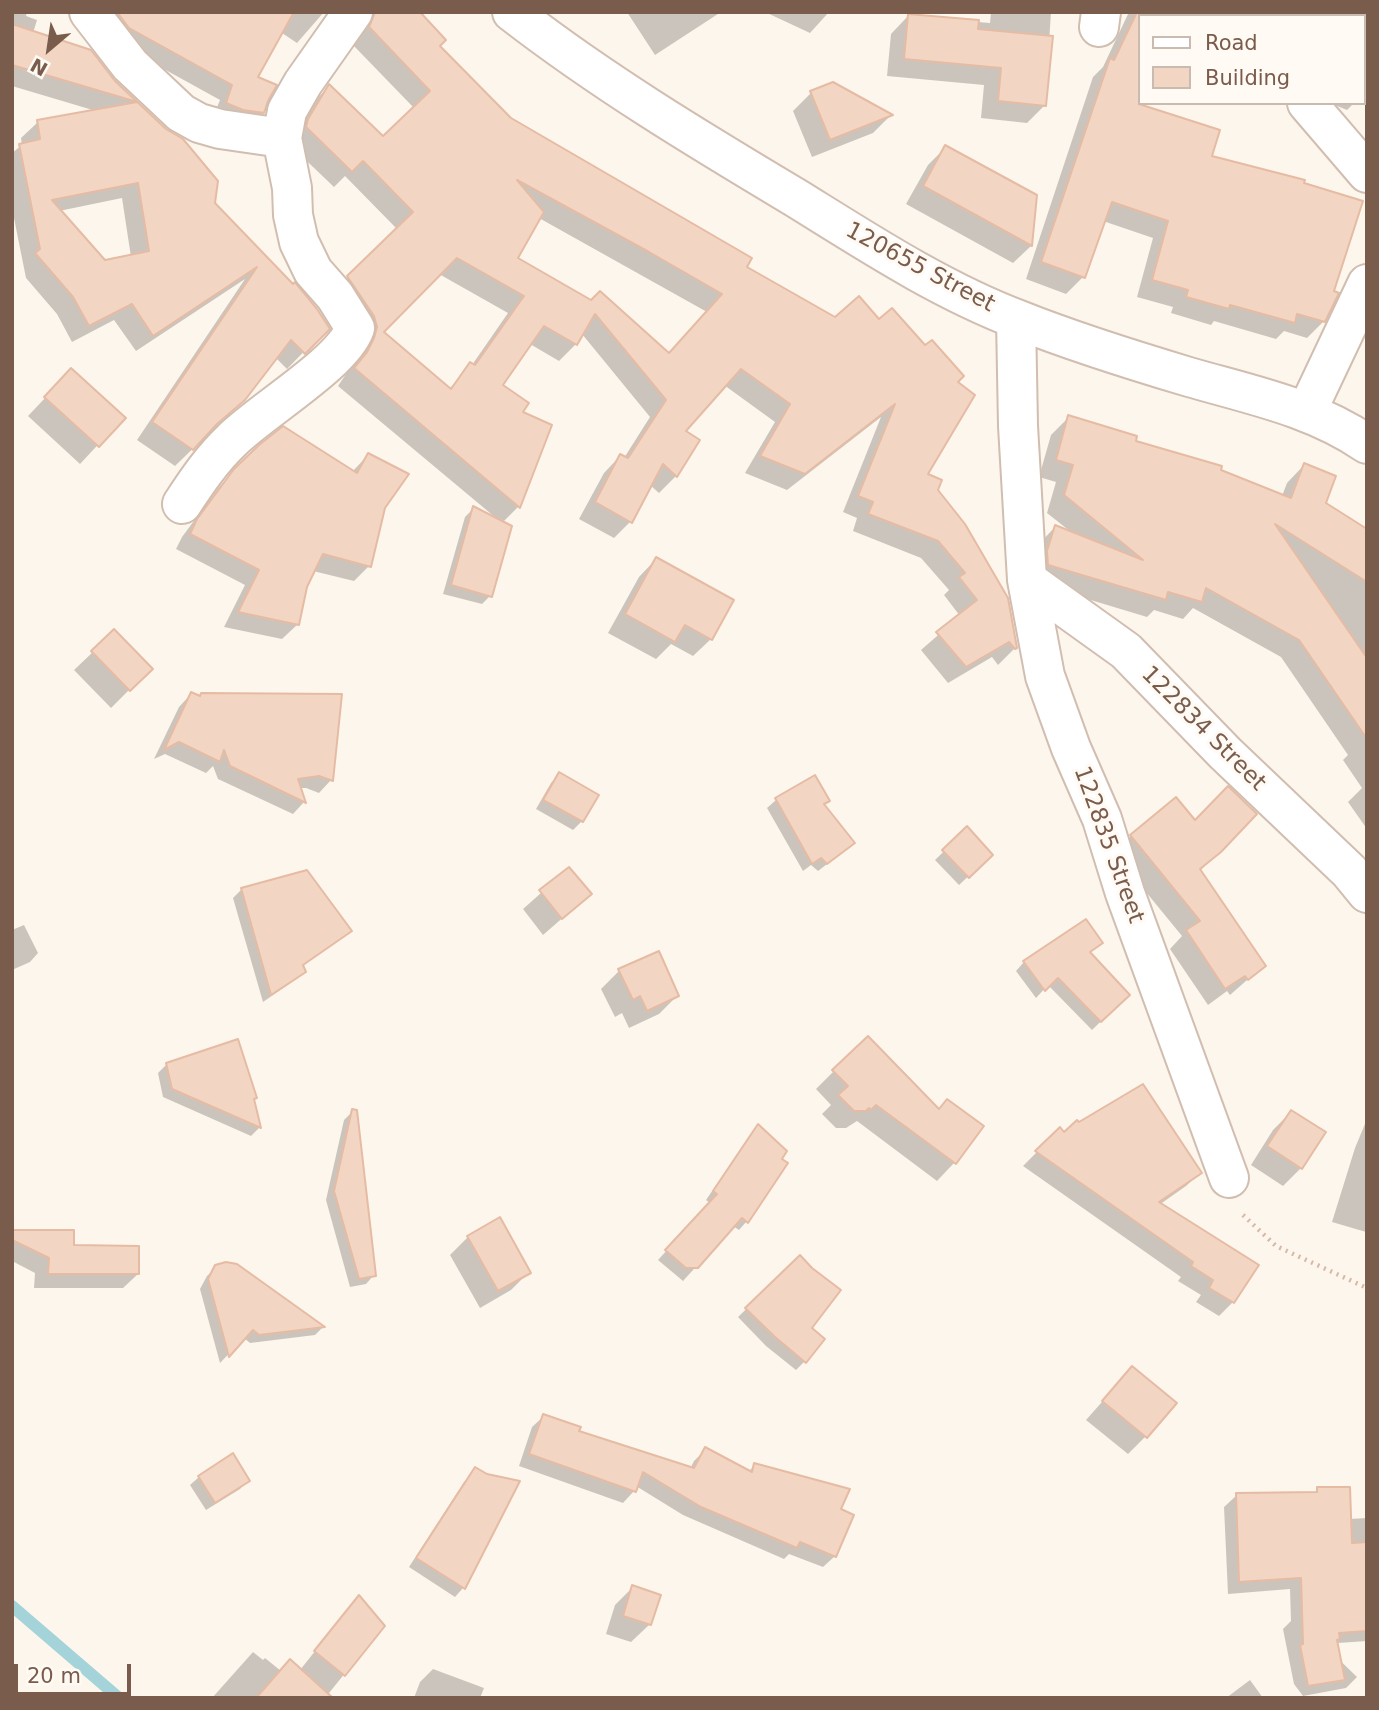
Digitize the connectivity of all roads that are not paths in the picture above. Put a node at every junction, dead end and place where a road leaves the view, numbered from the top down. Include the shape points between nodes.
1 (89, 12) edge
2 (353, 12) edge
3 (512, 12) edge
4 (1309, 105) edge
5 (282, 138) junction
6 (1367, 173) edge
7 (1367, 284) edge
8 (1016, 319) junction
9 (1307, 411) junction
10 (1367, 444) edge
11 (182, 504) dead end
12 (1027, 580) junction
13 (1367, 893) edge
14 (1229, 1178) road end

1 - 5 street via 130,65 181,113 220,129
2 - 5 street via 287,111
3 - 8 street, 120655 Street via 716,150 951,289
4 - 6 street
5 - 11 street via 299,242 313,271 355,328 352,338 320,369 232,439
7 - 9 street
8 - 9 street, 120655 Street via 1100,350
8 - 12 street, 122835 Street
9 - 10 street, 120655 Street
12 - 13 street, 122834 Street via 1126,651
12 - 14 street, 122835 Street via 1045,676 1102,819

